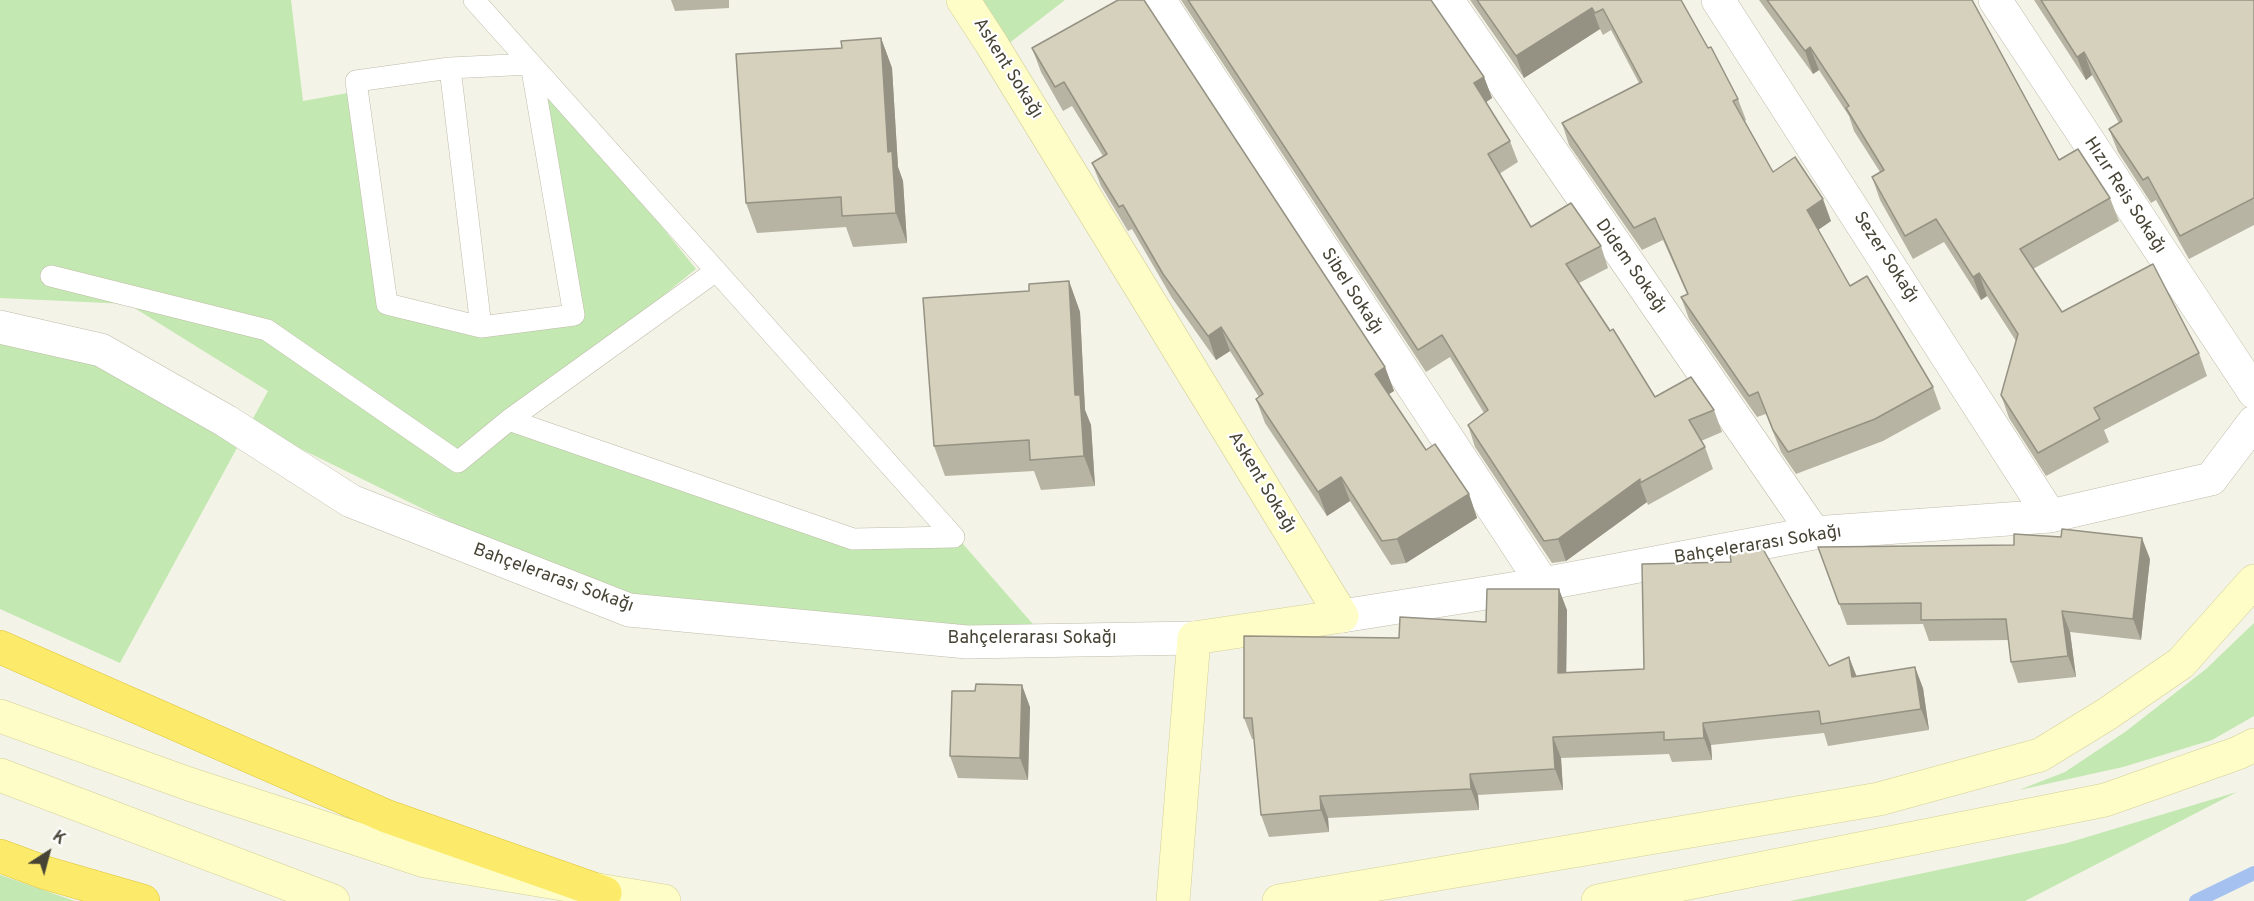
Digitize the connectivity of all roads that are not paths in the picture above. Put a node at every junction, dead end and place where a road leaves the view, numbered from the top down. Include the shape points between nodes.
1 (474, 0) edge
2 (963, 0) edge
3 (1159, 0) edge
4 (1447, 0) edge
5 (1718, 0) edge
6 (1995, 0) edge
7 (531, 64) junction
8 (450, 68) junction
9 (716, 271) junction
10 (51, 276) dead end
11 (0, 327) edge
12 (481, 327) junction
13 (2254, 392) edge
14 (509, 420) junction
15 (2254, 422) edge
16 (2050, 516) junction
17 (1814, 533) junction
18 (2254, 562) edge
19 (1543, 584) junction
20 (2250, 589) edge
21 (1342, 616) junction
22 (1194, 638) junction
23 (0, 647) edge
24 (0, 716) edge
25 (2254, 745) edge
26 (0, 775) edge
27 (0, 856) edge
28 (605, 893) junction
29 (143, 901) edge
30 (333, 901) edge
31 (664, 901) edge
32 (1173, 901) edge
33 (1279, 901) edge
34 (1598, 901) edge

1 - 7 lane
2 - 21 main road, Askent Sokağı
3 - 19 street, Sibel Sokağı
4 - 17 street, Didem Sokağı
5 - 16 street, Sezer Sokağı
6 - 13 street, Hızır Reis Sokağı
7 - 8 lane
7 - 9 lane
7 - 12 lane via 574,315
8 - 12 lane
8 - 12 lane via 356,81 387,304
9 - 14 lane
9 - 14 lane via 954,537 853,539
10 - 14 lane via 267,330 458,462
11 - 22 street, Bahçelerarası Sokağı via 101,350 226,421 351,501 629,610 967,642
15 - 16 street, Bahçelerarası Sokağı via 2211,479
16 - 17 street, Bahçelerarası Sokağı
17 - 19 street, Bahçelerarası Sokağı
18 - 20 main road
19 - 21 street, Bahçelerarası Sokağı
20 - 33 main road via 2181,663 2040,755 1879,799
21 - 22 main road
22 - 32 main road
23 - 28 highway via 386,816
24 - 28 main road via 189,784 425,861
25 - 34 main road via 2105,800
26 - 30 main road
27 - 29 highway
28 - 31 main road

